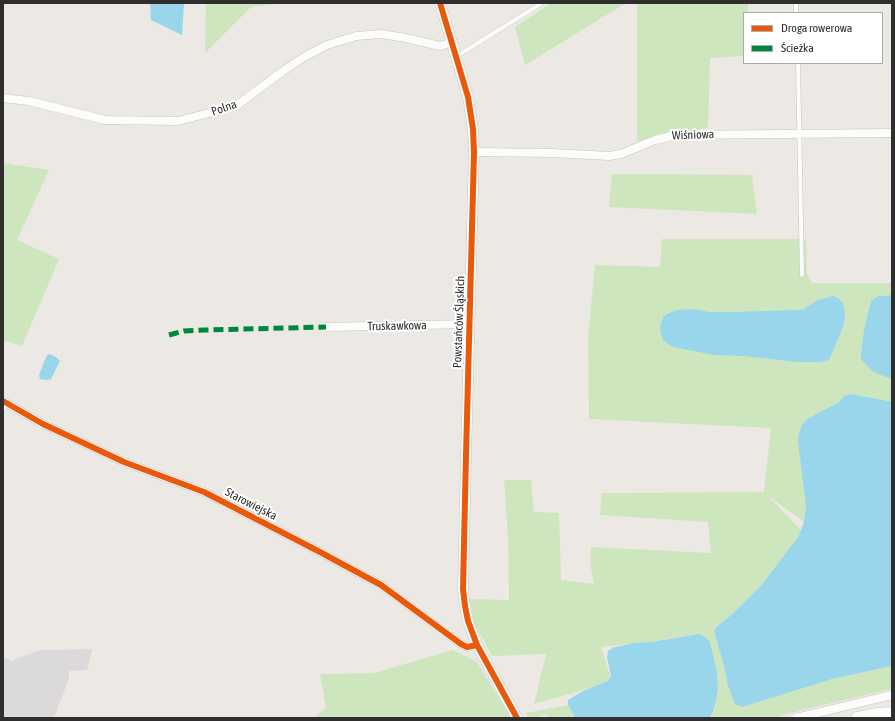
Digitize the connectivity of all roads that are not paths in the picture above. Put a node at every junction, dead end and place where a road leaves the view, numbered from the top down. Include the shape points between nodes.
1 (440, 3) edge
2 (542, 3) edge
3 (452, 42) junction
4 (456, 56) junction
5 (798, 64) edge
6 (3, 98) edge
7 (892, 133) edge
8 (800, 134) junction
9 (474, 152) junction
10 (802, 275) dead end
11 (469, 324) junction
12 (326, 327) dead end
13 (4, 401) edge
14 (3, 411) edge
15 (477, 645) junction
16 (892, 695) edge
17 (892, 713) edge
18 (517, 718) edge
19 (796, 718) edge
20 (857, 718) edge

1 - 3 street, Powstańców Śląskich
2 - 4 lane
3 - 4 street, Powstańców Śląskich
3 - 6 street, Polna via 440,46 381,34 356,36 327,45 304,57 236,106 178,121 105,120 29,101
4 - 9 street, Powstańców Śląskich via 468,97
5 - 8 lane
7 - 8 street, Wiśniowa
8 - 9 street, Wiśniowa via 675,135 622,154 609,156
8 - 10 lane
9 - 11 street, Powstańców Śląskich
11 - 12 street, Truskawkowa
11 - 15 street, Powstańców Śląskich via 463,589 468,621
13 - 14 lane
13 - 15 street, Starowiejska via 42,424 124,462 204,492 381,585 461,644 467,647
15 - 18 street, Powstańców Śląskich
16 - 19 street
17 - 20 main road

